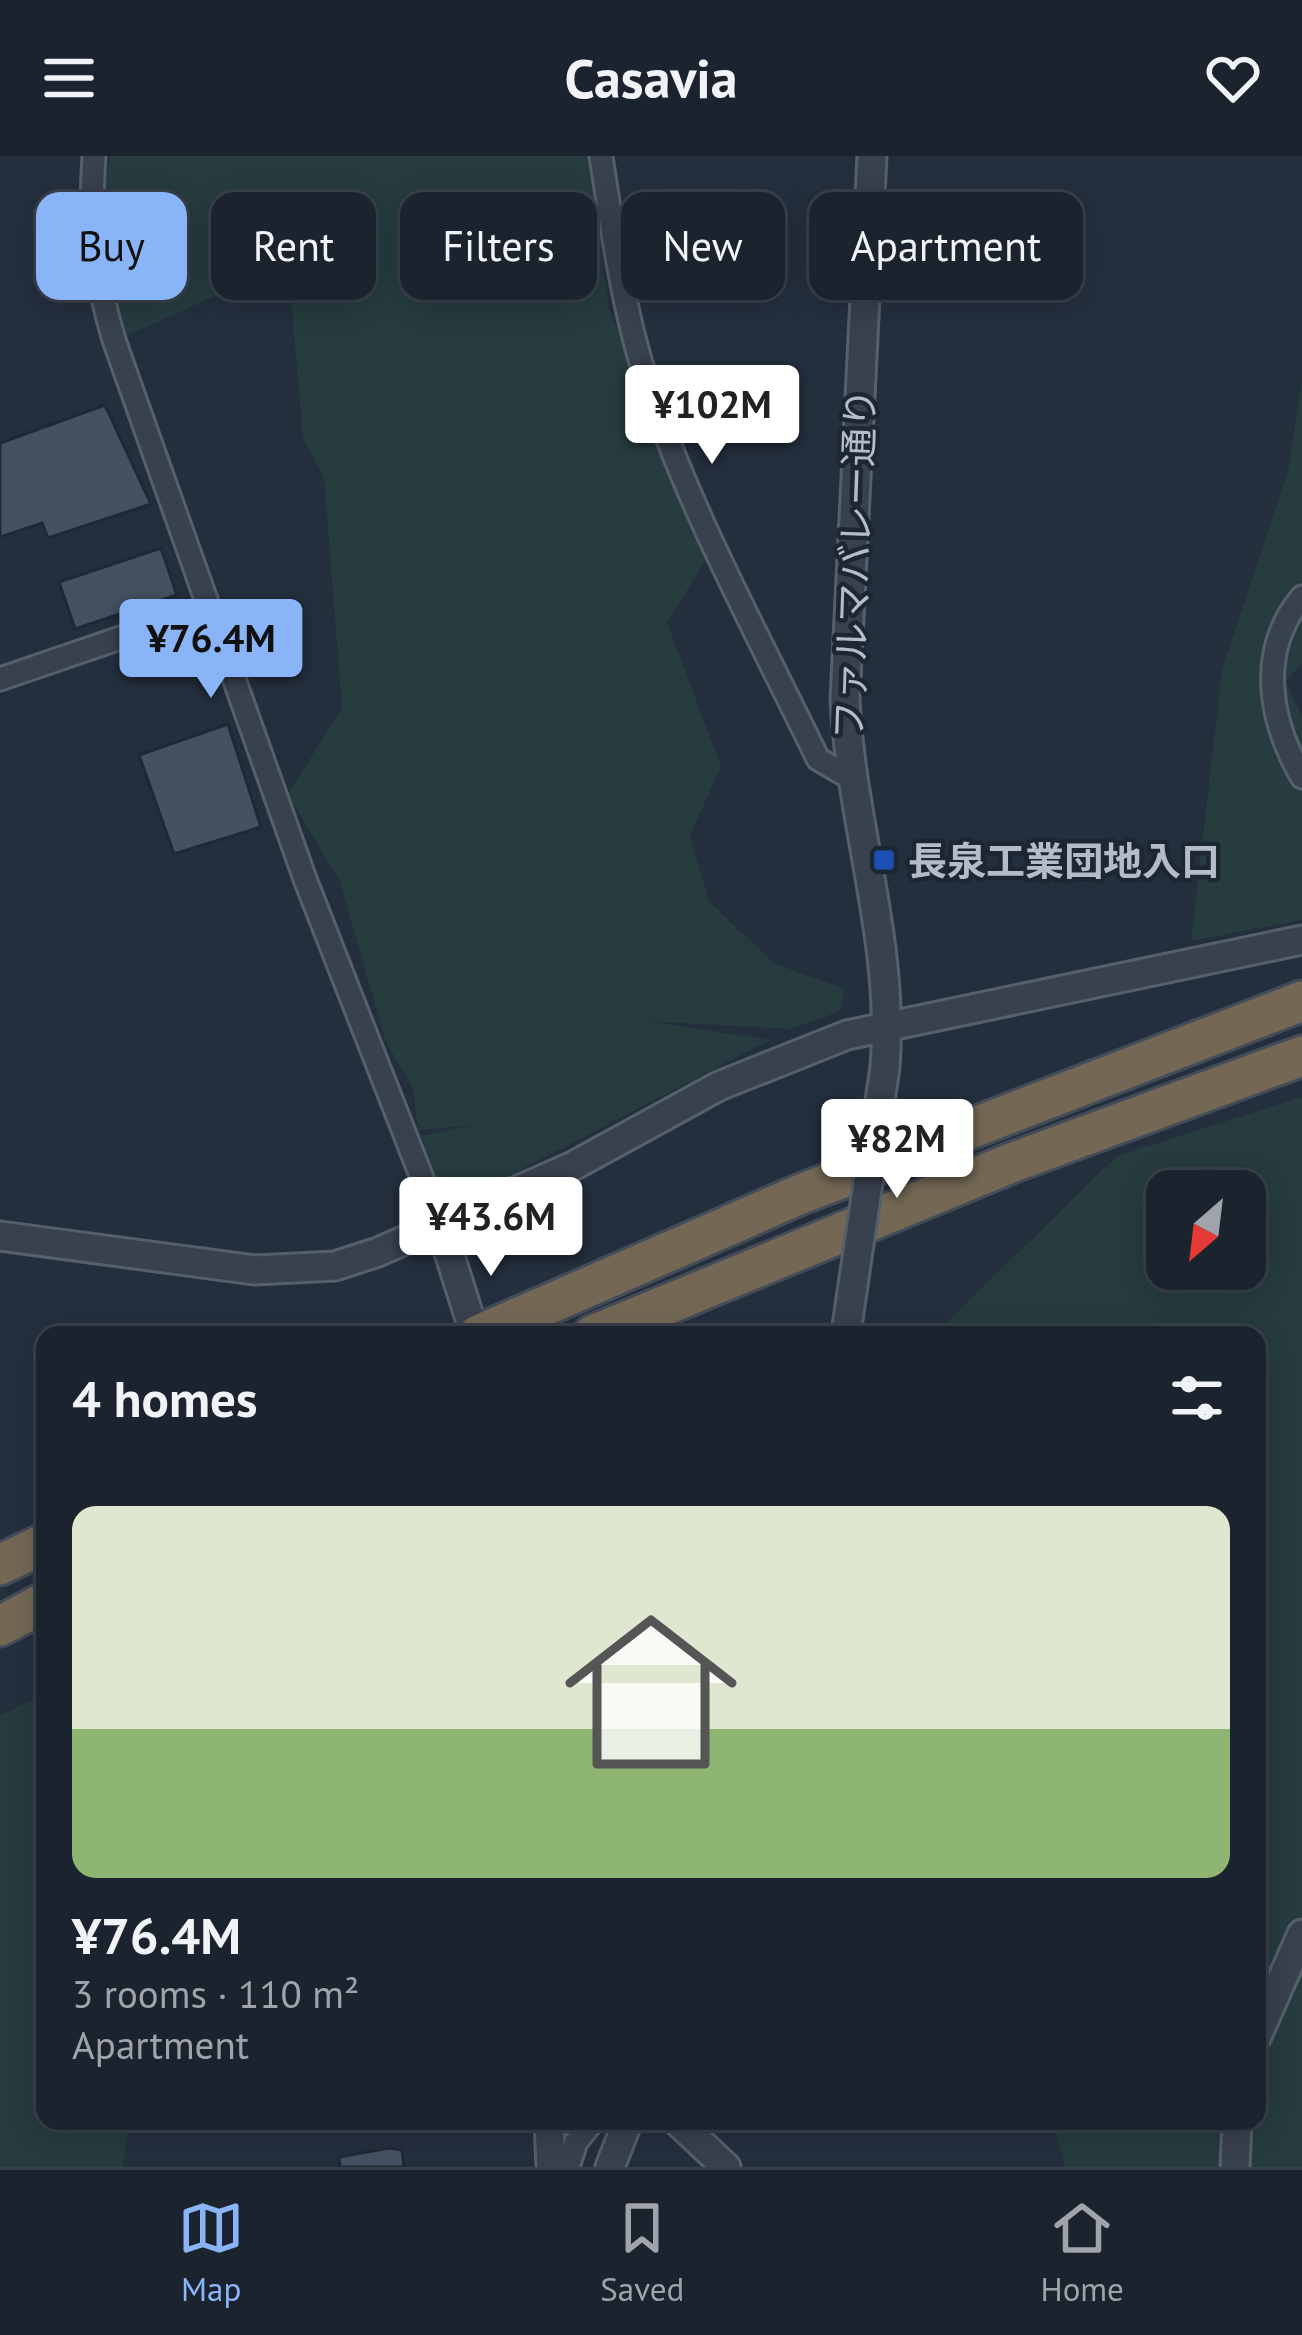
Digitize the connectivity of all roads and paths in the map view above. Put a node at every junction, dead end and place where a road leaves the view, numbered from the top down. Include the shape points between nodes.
1 (94, 156) edge
2 (601, 156) edge
3 (872, 156) edge
4 (1302, 597) edge
5 (208, 608) junction
6 (0, 680) edge
7 (849, 777) junction
8 (1302, 777) edge
9 (1302, 940) edge
10 (1302, 1001) edge
11 (889, 1022) junction
12 (1302, 1056) edge
13 (443, 1232) junction
14 (0, 1235) edge
15 (474, 1326) edge
16 (498, 1326) edge
17 (615, 1326) edge
18 (848, 1326) edge
19 (36, 1547) edge
20 (0, 1565) edge
21 (36, 1607) edge
22 (0, 1626) edge
23 (1302, 1934) edge
24 (1266, 2016) edge
25 (549, 2130) edge
26 (586, 2130) edge
27 (624, 2130) edge
28 (683, 2130) edge
29 (1237, 2130) edge
30 (702, 2156) edge
31 (551, 2167) edge
32 (568, 2167) edge
33 (610, 2167) edge
34 (726, 2167) edge
35 (1235, 2167) edge

1 - 5 street via 96,278
2 - 7 street via 644,373 691,491 818,759
3 - 7 street, ファルマバレー通り via 845,699
4 - 8 street via 1277,639 1272,711
5 - 6 street
5 - 13 street via 304,880
7 - 11 street, ファルマバレー通り via 886,961
9 - 11 street
10 - 16 highway via 801,1194
11 - 13 street via 719,1086
11 - 18 street, ファルマバレー通り, bridge
12 - 17 highway via 1011,1163
13 - 14 street via 302,1271
13 - 15 street
19 - 20 highway
21 - 22 highway
23 - 24 street
25 - 31 street
26 - 32 street
27 - 33 street
28 - 30 street
29 - 35 street
30 - 34 street

